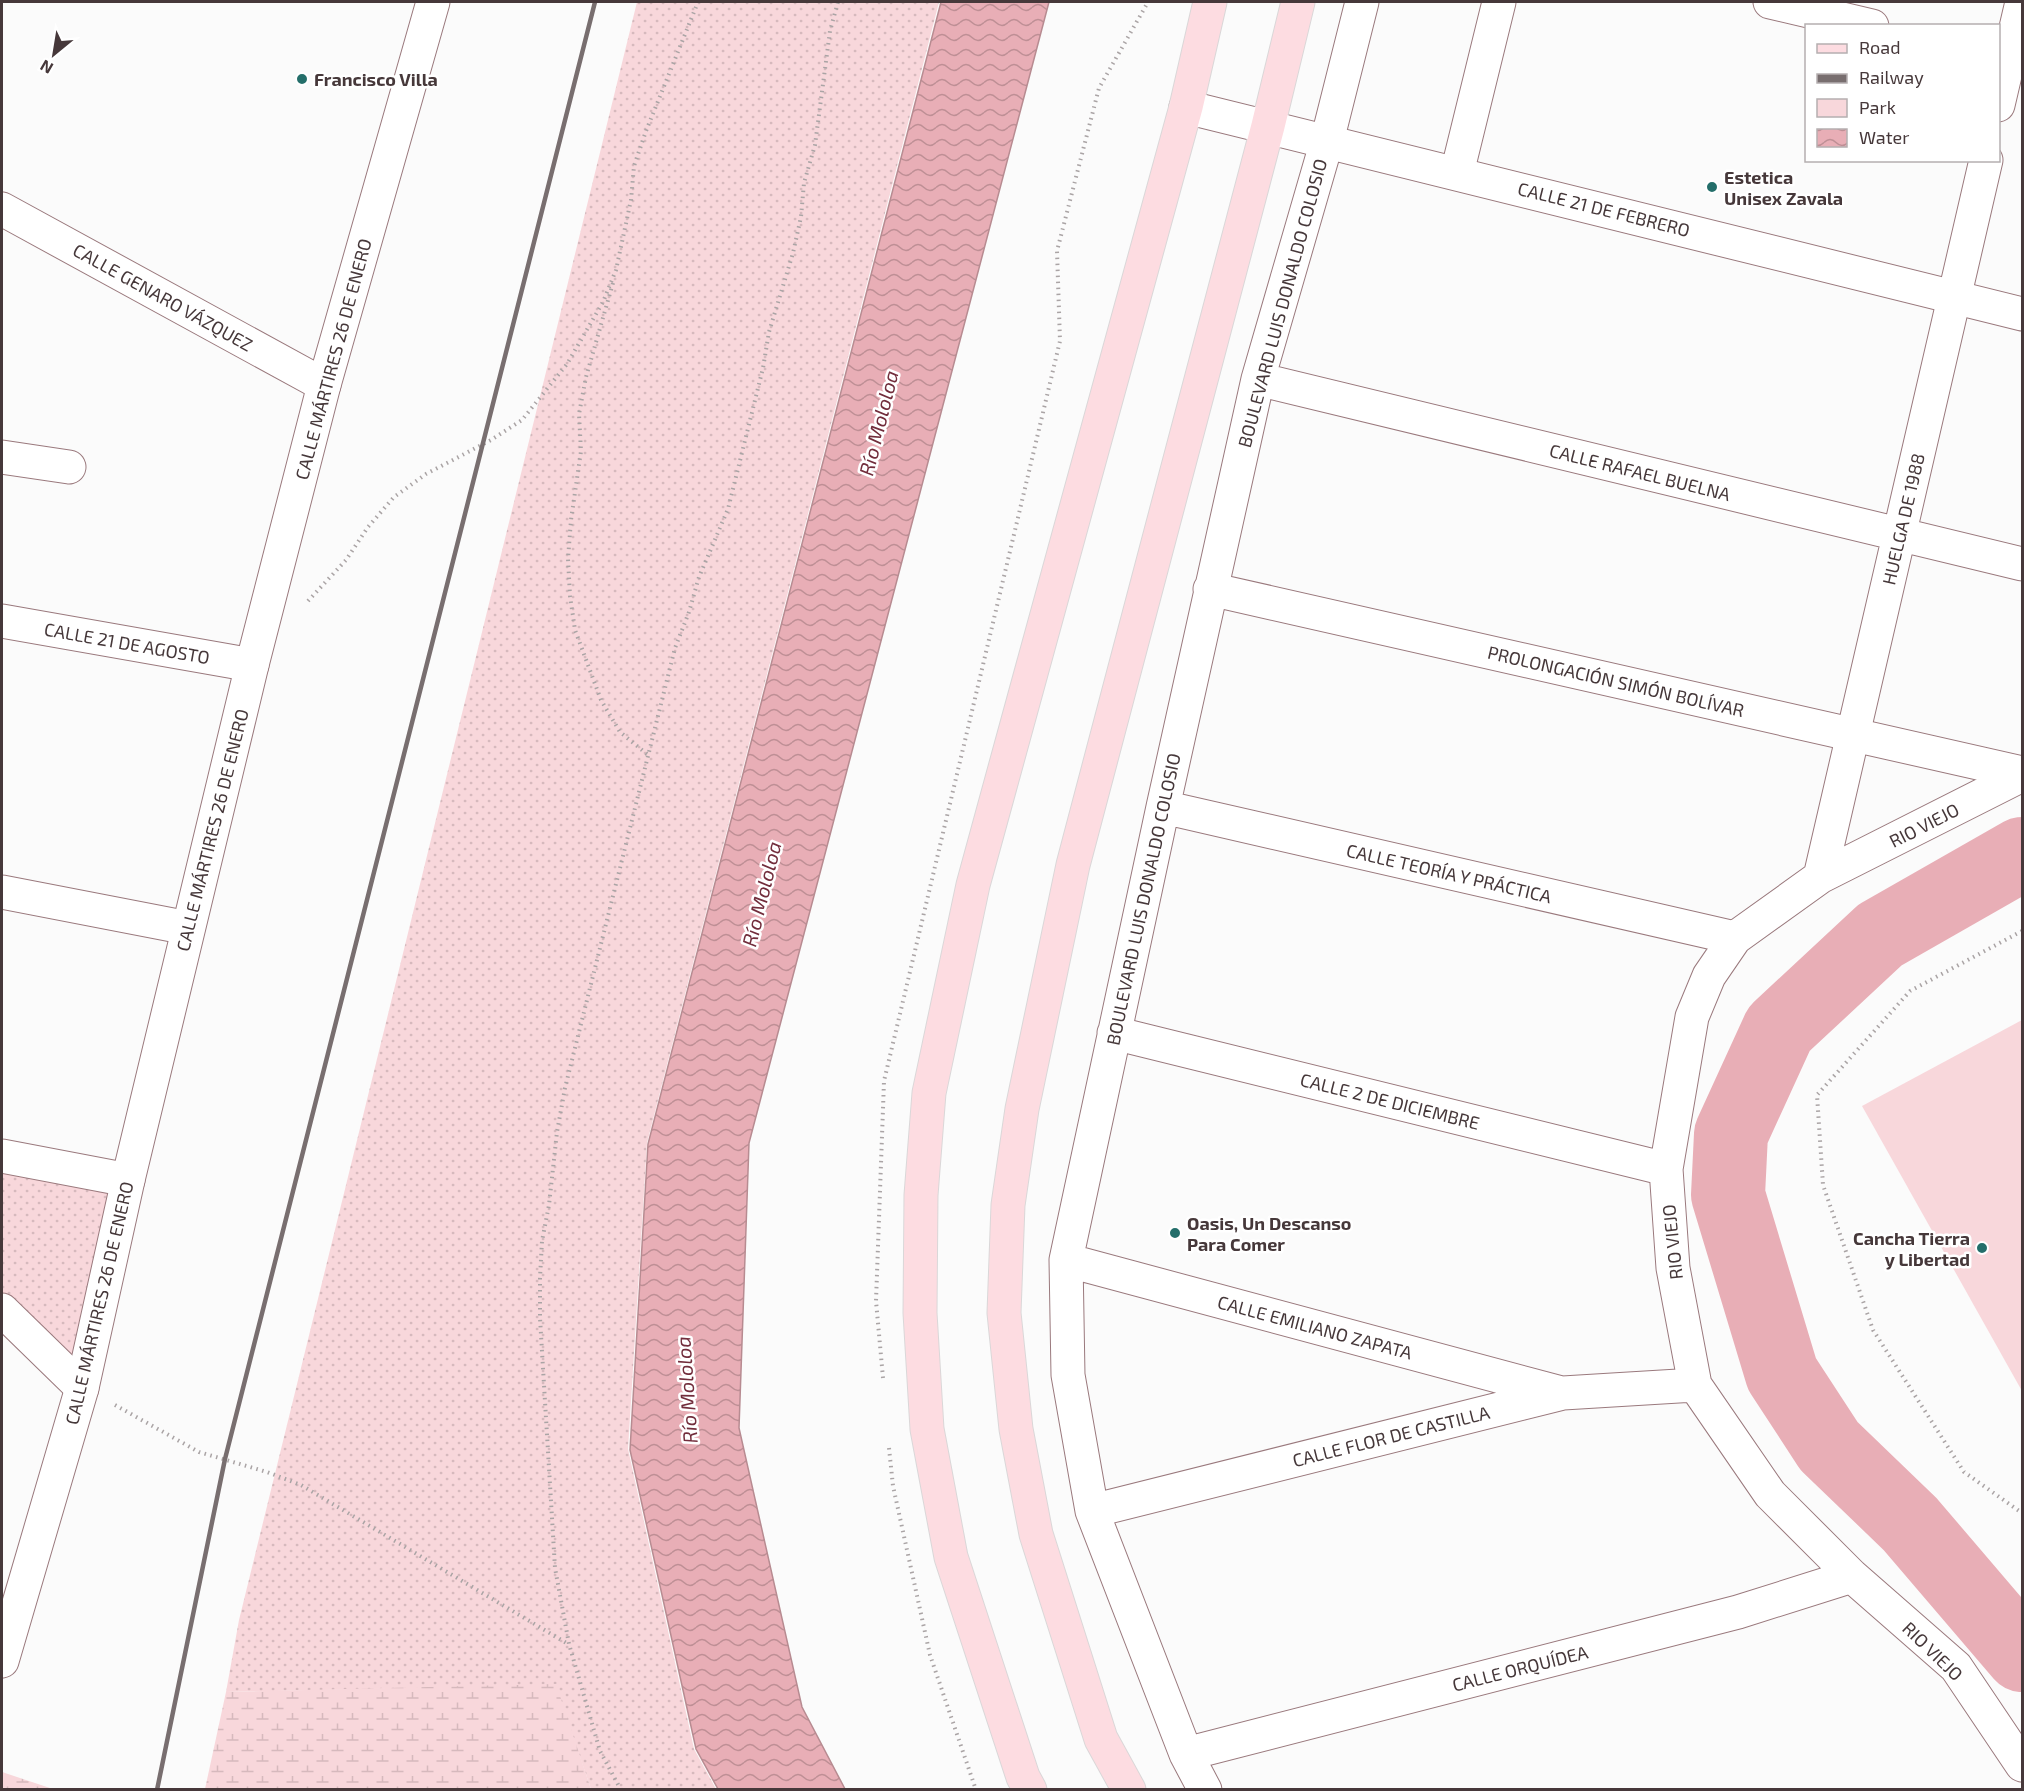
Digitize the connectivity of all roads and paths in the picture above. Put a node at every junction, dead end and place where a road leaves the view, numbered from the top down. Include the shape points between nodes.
1 (433, 2) edge
2 (698, 2) edge
3 (838, 2) edge
4 (1210, 2) edge
5 (1298, 2) edge
6 (1362, 2) edge
7 (1499, 2) edge
8 (1770, 2) edge
9 (2022, 2) edge
10 (1864, 24) edge
11 (2010, 58) edge
12 (2000, 97) edge
13 (1186, 106) junction
14 (1268, 126) junction
15 (1327, 141) junction
16 (1986, 162) edge
17 (1457, 172) junction
18 (2, 209) edge
19 (616, 270) junction
20 (1954, 297) junction
21 (2022, 314) edge
22 (1258, 379) junction
23 (324, 385) junction
24 (2, 457) edge
25 (69, 467) dead end
26 (1899, 534) junction
27 (2022, 564) edge
28 (1210, 589) junction
29 (306, 604) dead end
30 (2, 621) edge
31 (252, 665) junction
32 (1853, 735) junction
33 (648, 755) junction
34 (2022, 774) edge
35 (1163, 807) junction
36 (1820, 877) junction
37 (2, 892) edge
38 (188, 928) junction
39 (2022, 931) edge
40 (1734, 938) junction
41 (1114, 1034) junction
42 (2, 1156) edge
43 (1666, 1168) junction
44 (128, 1180) junction
45 (1066, 1260) junction
46 (2, 1310) edge
47 (1695, 1385) junction
48 (82, 1388) junction
49 (1563, 1394) junction
50 (1092, 1511) junction
51 (2022, 1514) edge
52 (1852, 1576) junction
53 (568, 1644) junction
54 (2, 1661) edge
55 (1186, 1754) junction
56 (2022, 1765) edge
57 (621, 1790) edge
58 (1030, 1790) edge
59 (1130, 1790) edge
60 (1205, 1790) edge

1 - 23 street, CALLE MÁRTIRES 26 DE ENERO
2 - 19 path via 634,166
3 - 33 path via 801,217 769,332 737,475 675,648
4 - 13 main road
5 - 14 main road
6 - 15 street, BOULEVARD LUIS DONALDO COLOSIO
7 - 17 street
8 - 10 street
9 - 11 street
11 - 12 street
13 - 14 street, CALLE 21 DE FEBRERO
13 - 58 main road via 973,885 930,1093 921,1195 920,1313 927,1429 951,1557
14 - 15 street, CALLE 21 DE FEBRERO
14 - 59 main road via 1073,865 1022,1109 1008,1205 1004,1313 1016,1429 1036,1534 1101,1739
15 - 17 street, CALLE 21 DE FEBRERO
15 - 22 street, BOULEVARD LUIS DONALDO COLOSIO
16 - 20 street, HUELGA DE 1988
17 - 20 street, CALLE 21 DE FEBRERO
18 - 23 street, CALLE GENARO VÁZQUEZ
19 - 29 path via 603,302 567,364 522,420 426,474 394,497
19 - 33 path via 579,414 581,451 568,549 570,596 575,630 601,700 620,732
20 - 21 street, CALLE 21 DE FEBRERO
20 - 26 street, HUELGA DE 1988
22 - 26 street, CALLE RAFAEL BUELNA
22 - 28 street, BOULEVARD LUIS DONALDO COLOSIO
23 - 31 street, CALLE MÁRTIRES 26 DE ENERO
24 - 25 street
26 - 27 street, CALLE RAFAEL BUELNA
26 - 32 street, HUELGA DE 1988
28 - 32 street, PROLONGACIÓN SIMÓN BOLÍVAR
28 - 35 street, BOULEVARD LUIS DONALDO COLOSIO
30 - 31 street, CALLE 21 DE AGOSTO
31 - 38 street, CALLE MÁRTIRES 26 DE ENERO
32 - 34 street, PROLONGACIÓN SIMÓN BOLÍVAR
32 - 36 street, HUELGA DE 1988
33 - 53 path via 566,1088 542,1241 540,1318 555,1568
34 - 36 street, RIO VIEJO
35 - 40 street, CALLE TEORÍA Y PRÁCTICA
35 - 41 street, BOULEVARD LUIS DONALDO COLOSIO
36 - 40 street, RIO VIEJO
37 - 38 street
38 - 44 street, CALLE MÁRTIRES 26 DE ENERO
39 - 51 path via 1910,991 1816,1095 1823,1185 1874,1330 1964,1472
40 - 43 street, RIO VIEJO via 1709,976 1692,1017
41 - 43 street, CALLE 2 DE DICIEMBRE
41 - 45 street, BOULEVARD LUIS DONALDO COLOSIO
42 - 44 street
43 - 47 street, RIO VIEJO via 1672,1268
44 - 48 street, CALLE MÁRTIRES 26 DE ENERO
45 - 49 street, CALLE EMILIANO ZAPATA
45 - 50 street, BOULEVARD LUIS DONALDO COLOSIO via 1068,1375
46 - 48 street
47 - 49 street, CALLE FLOR DE CASTILLA
47 - 52 street, RIO VIEJO via 1770,1494
48 - 53 path via 199,1452 300,1485
48 - 54 street, CALLE MÁRTIRES 26 DE ENERO
49 - 50 street, CALLE FLOR DE CASTILLA
50 - 55 street, BOULEVARD LUIS DONALDO COLOSIO
52 - 55 street, CALLE ORQUÍDEA via 1738,1612
52 - 56 street, RIO VIEJO via 1956,1667
53 - 57 path via 600,1751
55 - 60 street, BOULEVARD LUIS DONALDO COLOSIO

